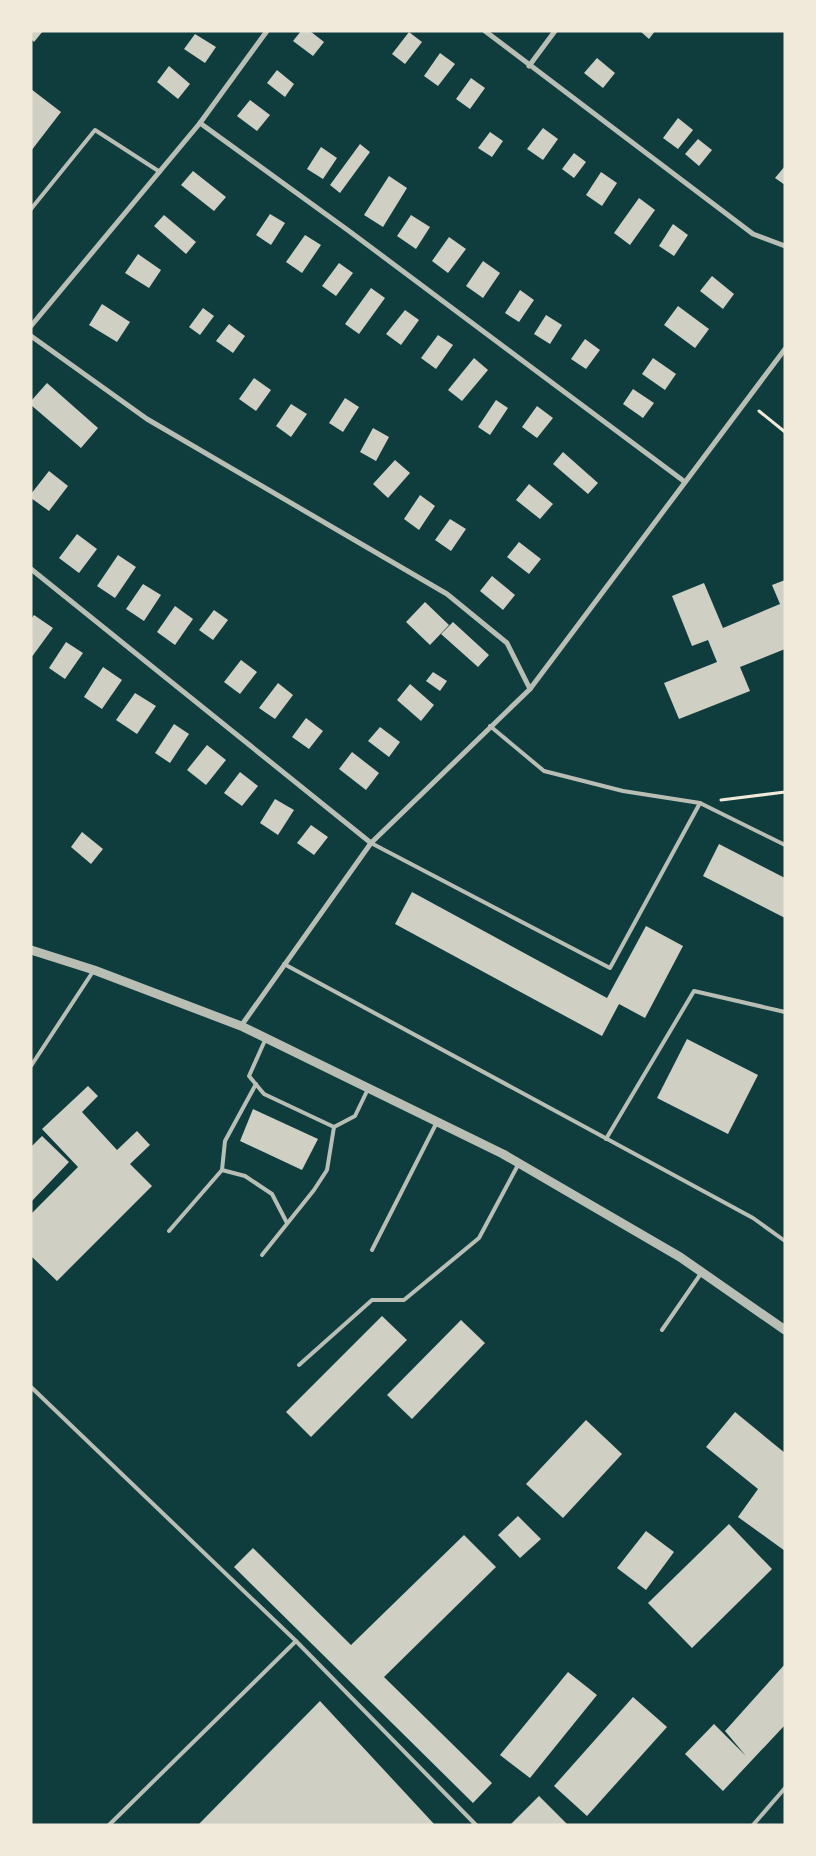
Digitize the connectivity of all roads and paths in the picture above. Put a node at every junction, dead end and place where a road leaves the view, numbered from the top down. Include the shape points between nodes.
1 (267, 31) edge
2 (485, 31) edge
3 (555, 31) edge
4 (529, 66) junction
5 (200, 123) junction
6 (160, 172) junction
7 (31, 209) edge
8 (785, 246) edge
9 (31, 326) edge
10 (31, 336) edge
11 (785, 350) edge
12 (759, 411) dead end
13 (785, 432) edge
14 (685, 482) junction
15 (31, 569) edge
16 (530, 689) junction
17 (490, 726) junction
18 (785, 792) edge
19 (700, 803) junction
20 (371, 843) junction
21 (785, 845) edge
22 (31, 950) edge
23 (284, 964) junction
24 (94, 970) junction
25 (785, 1012) edge
26 (241, 1026) junction
27 (266, 1038) junction
28 (31, 1066) edge
29 (256, 1084) junction
30 (369, 1088) junction
31 (437, 1122) junction
32 (334, 1127) junction
33 (606, 1139) junction
34 (519, 1163) junction
35 (222, 1170) junction
36 (287, 1223) junction
37 (169, 1231) dead end
38 (785, 1242) edge
39 (372, 1250) dead end
40 (262, 1255) dead end
41 (702, 1272) junction
42 (662, 1330) dead end
43 (785, 1330) edge
44 (299, 1365) dead end
45 (31, 1387) edge
46 (296, 1641) junction
47 (785, 1788) edge
48 (109, 1825) edge
49 (476, 1825) edge
50 (753, 1825) edge

1 - 5 street
2 - 4 street
3 - 4 street
4 - 8 street via 753,234
5 - 6 street
5 - 14 street
6 - 7 lane via 95,130
6 - 9 street
10 - 16 street via 147,419 447,594 507,643
11 - 14 street
12 - 13 path
14 - 16 street
15 - 20 street
16 - 17 street
17 - 19 lane via 544,771 623,791
17 - 20 street
18 - 19 path
19 - 20 lane via 610,968
19 - 21 lane
20 - 23 street
22 - 24 street
23 - 26 street
23 - 33 lane
24 - 26 street
24 - 28 lane
25 - 33 lane via 694,992
26 - 27 street
27 - 29 lane via 250,1076
27 - 30 street
29 - 32 lane via 264,1094
29 - 35 lane via 225,1141
30 - 31 street
30 - 32 lane via 355,1116
31 - 34 street
31 - 39 lane
32 - 36 lane via 327,1170
33 - 38 lane via 753,1218
34 - 41 street
34 - 44 lane via 478,1238 404,1300 372,1300
35 - 36 lane via 246,1176 272,1194
35 - 37 lane
36 - 40 lane
41 - 42 lane
41 - 43 street
45 - 46 lane
46 - 48 lane
46 - 49 lane
47 - 50 lane

